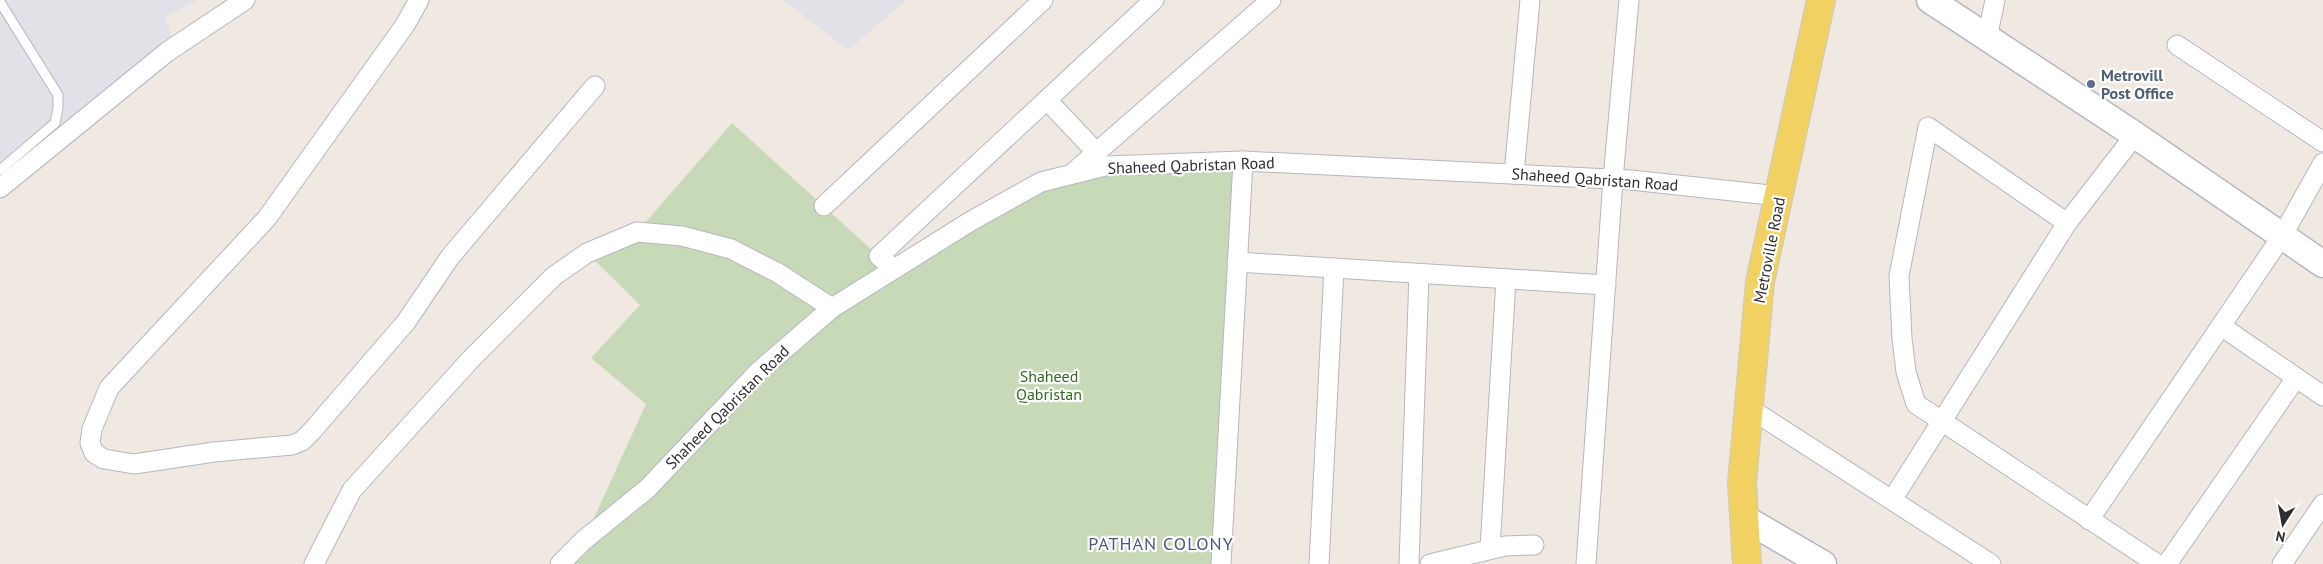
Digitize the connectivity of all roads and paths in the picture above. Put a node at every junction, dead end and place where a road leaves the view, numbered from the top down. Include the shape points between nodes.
1 (245, 0) edge
2 (418, 0) edge
3 (1043, 0) edge
4 (1154, 0) edge
5 (1271, 0) edge
6 (1530, 0) edge
7 (1629, 0) edge
8 (1821, 0) edge
9 (1930, 0) edge
10 (1995, 0) edge
11 (0, 2) edge
12 (1987, 38) junction
13 (2177, 46) dead end
14 (595, 86) dead end
15 (1047, 100) junction
16 (2135, 135) junction
17 (2323, 142) edge
18 (1097, 153) junction
19 (1243, 161) junction
20 (2323, 163) edge
21 (0, 170) edge
22 (1072, 174) junction
23 (1514, 174) junction
24 (1613, 179) junction
25 (0, 188) edge
26 (1779, 196) junction
27 (824, 206) dead end
28 (2067, 223) junction
29 (2282, 236) junction
30 (1237, 262) junction
31 (2323, 264) edge
32 (1334, 268) junction
33 (894, 269) junction
34 (1419, 274) junction
35 (1506, 279) junction
36 (1606, 285) junction
37 (832, 308) junction
38 (2221, 326) junction
39 (2296, 378) junction
40 (2323, 396) edge
41 (1749, 408) junction
42 (1941, 421) junction
43 (1892, 500) junction
44 (2323, 504) edge
45 (1744, 518) junction
46 (2089, 520) junction
47 (1534, 545) dead end
48 (1490, 549) junction
49 (314, 564) edge
50 (560, 564) edge
51 (1221, 564) edge
52 (1319, 564) edge
53 (1409, 564) edge
54 (1430, 564) edge
55 (1586, 564) edge
56 (1747, 564) edge
57 (1823, 564) edge
58 (1991, 564) edge
59 (2157, 564) edge
60 (2167, 564) edge
61 (2282, 564) edge

1 - 25 street via 167,52
2 - 14 street via 405,26 266,218 109,388 92,428 90,443 94,453 104,459 134,464 292,445 302,441 406,322 450,257
3 - 27 street
4 - 15 street
5 - 18 street
6 - 23 street
7 - 24 street
8 - 26 main road, Metroville Road
9 - 12 street
10 - 12 street
11 - 21 lane via 58,95 58,108 55,123
12 - 16 street
13 - 17 street
15 - 18 street
15 - 33 street via 879,256
16 - 28 street
16 - 29 street
18 - 22 street
19 - 22 street, Shaheed Qabristan Road via 1105,166
19 - 23 street, Shaheed Qabristan Road
19 - 30 street
20 - 29 street
22 - 33 street, Shaheed Qabristan Road via 1041,182
23 - 24 street, Shaheed Qabristan Road
24 - 26 street, Shaheed Qabristan Road
24 - 36 street
26 - 41 main road, Metroville Road via 1760,282
28 - 42 street
28 - 42 street via 1928,127 1899,276 1905,363 1916,404
29 - 31 street
29 - 38 street
30 - 32 street
30 - 51 street
32 - 34 street
32 - 52 street
33 - 37 street, Shaheed Qabristan Road
34 - 35 street
34 - 53 street
35 - 36 street
35 - 48 street
36 - 55 street
37 - 49 street via 778,273 731,249 682,236 637,232 587,253 554,276 478,352 352,490
37 - 50 street, Shaheed Qabristan Road via 758,372 647,489 584,540
38 - 39 street
38 - 46 street
39 - 40 street
39 - 60 street
41 - 43 street
41 - 45 main road, Metroville Road via 1742,483
42 - 43 street
42 - 46 street
43 - 58 street
44 - 61 street
45 - 56 main road, Metroville Road
45 - 57 street
46 - 59 street
47 - 48 street
48 - 54 street

